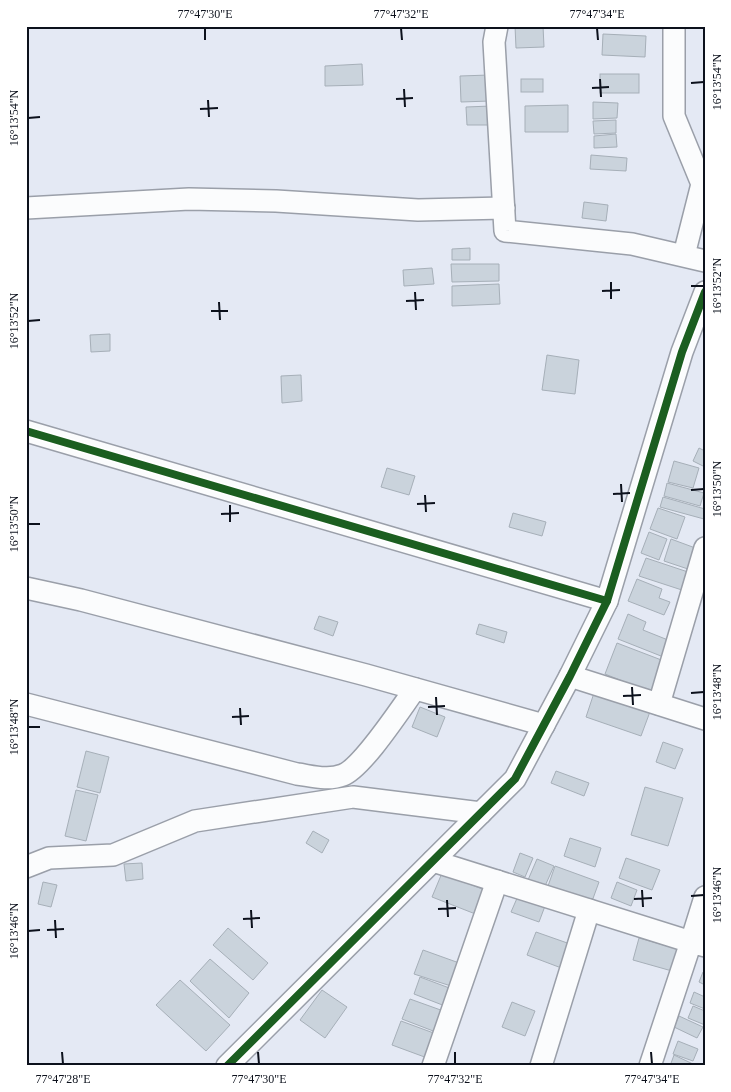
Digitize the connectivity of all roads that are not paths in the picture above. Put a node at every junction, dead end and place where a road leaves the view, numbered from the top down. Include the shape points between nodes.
1 (497, 26) edge
2 (674, 26) edge
3 (26, 208) edge
4 (504, 208) junction
5 (684, 255) junction
6 (705, 261) edge
7 (705, 292) edge
8 (26, 431) edge
9 (705, 548) edge
10 (26, 588) edge
11 (607, 601) junction
12 (570, 676) junction
13 (415, 688) junction
14 (26, 704) edge
15 (659, 704) junction
16 (705, 718) edge
17 (544, 724) junction
18 (481, 813) junction
19 (433, 861) junction
20 (26, 867) edge
21 (497, 881) junction
22 (705, 897) edge
23 (589, 910) junction
24 (698, 944) edge
25 (227, 1066) edge
26 (433, 1066) edge
27 (541, 1066) edge
28 (650, 1066) edge

1 - 4 street via 494,42
2 - 5 street via 674,116 702,184
3 - 4 street via 189,199 418,210
4 - 5 street via 505,231 632,244
5 - 6 street
7 - 11 street via 682,352
8 - 11 street
9 - 15 street
10 - 13 street
11 - 12 street
12 - 15 street
12 - 17 street
13 - 14 street via 364,759 344,775 323,778
13 - 17 street
15 - 16 street
17 - 18 street via 515,780
18 - 19 street
18 - 20 street via 353,798 195,822 114,855 49,858
19 - 21 street
19 - 25 street
21 - 23 street
21 - 26 street
22 - 24 street
23 - 24 street
23 - 27 street
24 - 28 street

